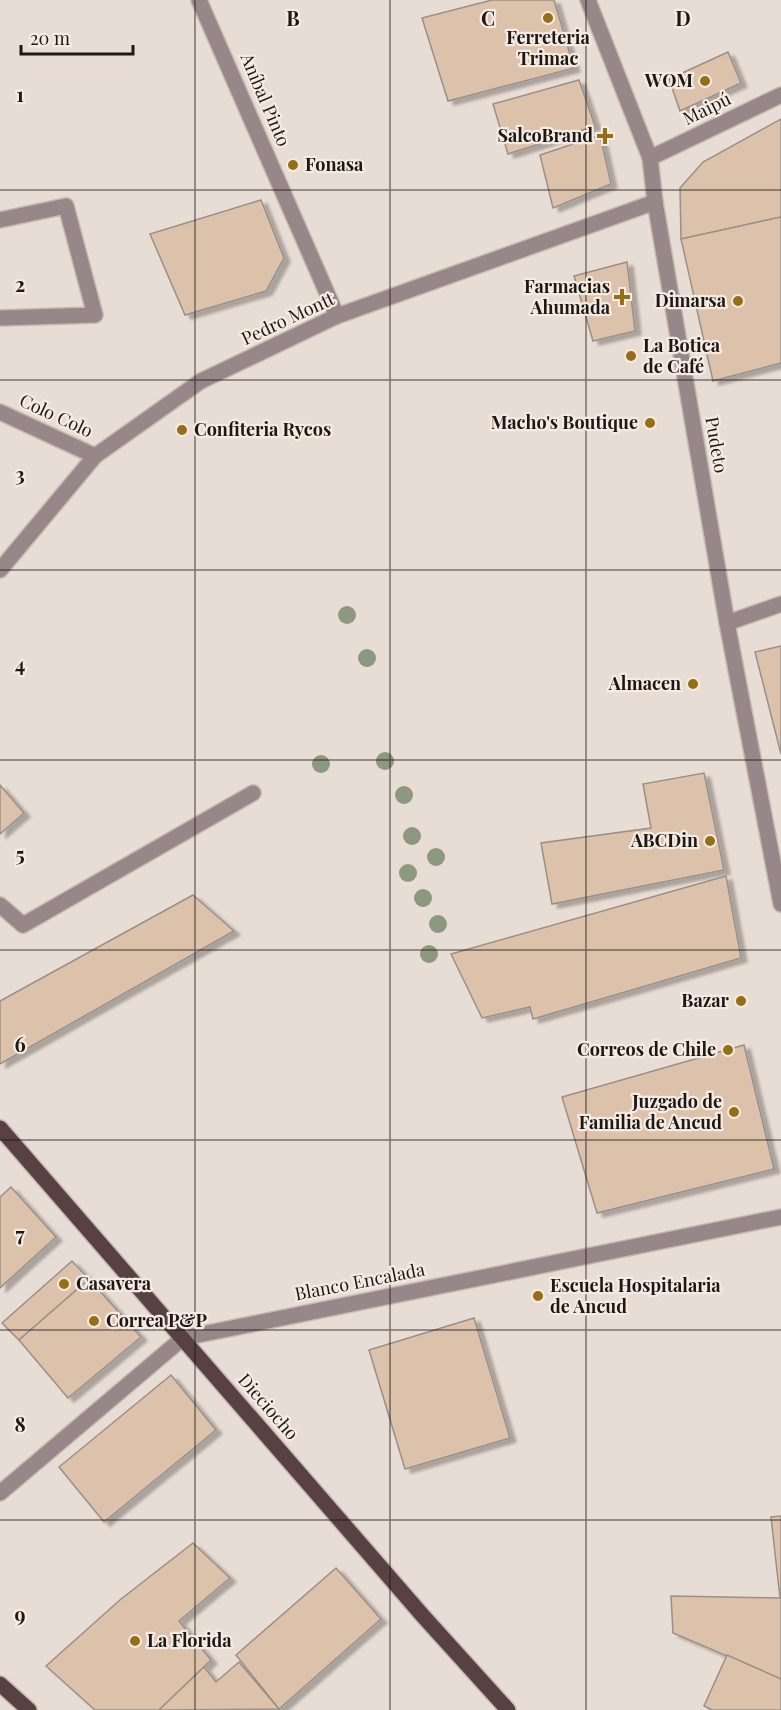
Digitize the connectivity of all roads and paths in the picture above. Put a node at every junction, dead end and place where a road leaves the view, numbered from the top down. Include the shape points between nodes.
1 (199, 0) edge
2 (588, 0) edge
3 (781, 95) edge
4 (650, 158) junction
5 (655, 202) junction
6 (0, 220) edge
7 (337, 316) junction
8 (0, 318) edge
9 (0, 412) edge
10 (96, 456) junction
11 (0, 570) edge
12 (781, 604) edge
13 (727, 623) junction
14 (253, 793) dead end
15 (0, 904) edge
16 (781, 904) edge
17 (0, 1128) edge
18 (781, 1217) edge
19 (183, 1338) junction
20 (0, 1493) edge
21 (0, 1684) edge
22 (29, 1710) edge
23 (508, 1710) edge

1 - 7 street, Aníbal Pinto
2 - 4 street, Pudeto
3 - 4 street, Maipú
4 - 5 street, Pudeto
5 - 7 street, Pedro Montt
5 - 13 street, Pudeto
6 - 8 street via 66,206 94,315
7 - 10 street, Pedro Montt via 201,381
9 - 10 street, Colo Colo
10 - 11 street, Pedro Montt
12 - 13 street
13 - 16 street, Pudeto
14 - 15 street via 23,925
17 - 19 main road, Dieciocho
18 - 19 street, Blanco Encalada
19 - 20 street, Blanco Encalada
19 - 23 main road, Dieciocho
21 - 22 main road

